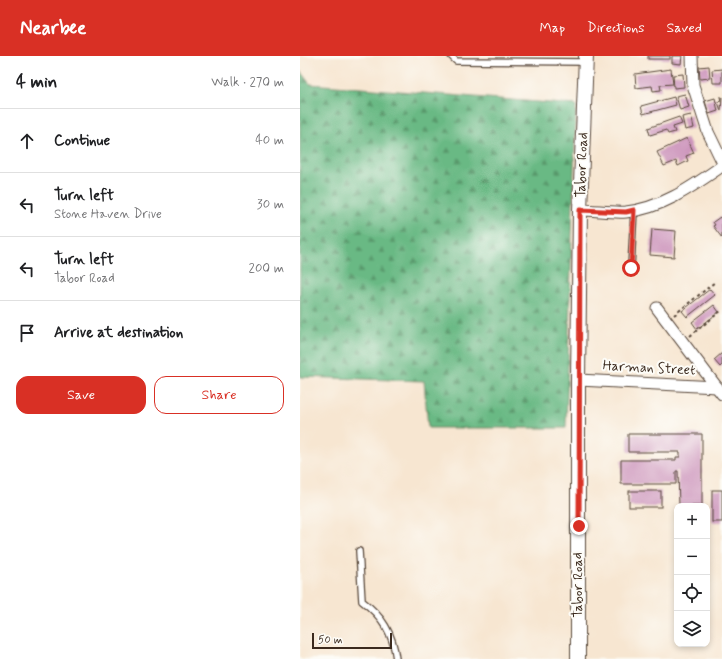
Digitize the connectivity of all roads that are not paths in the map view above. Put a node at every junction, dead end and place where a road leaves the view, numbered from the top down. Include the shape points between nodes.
1 (451, 56) edge
2 (692, 56) edge
3 (585, 59) edge
4 (722, 161) edge
5 (722, 166) edge
6 (580, 210) junction
7 (634, 210) junction
8 (631, 268) dead end
9 (657, 308) dead end
10 (578, 380) junction
11 (720, 390) edge
12 (359, 551) dead end
13 (396, 659) edge
14 (578, 659) edge

1 - 3 lane via 456,61
2 - 4 street via 693,85 708,132
3 - 6 street, Tabor Road
5 - 7 street via 676,197
6 - 7 street
6 - 10 street, Tabor Road
7 - 8 lane
9 - 11 street
10 - 11 street, Harman Street
10 - 14 street, Tabor Road
12 - 13 lane via 362,600 378,613 394,644

